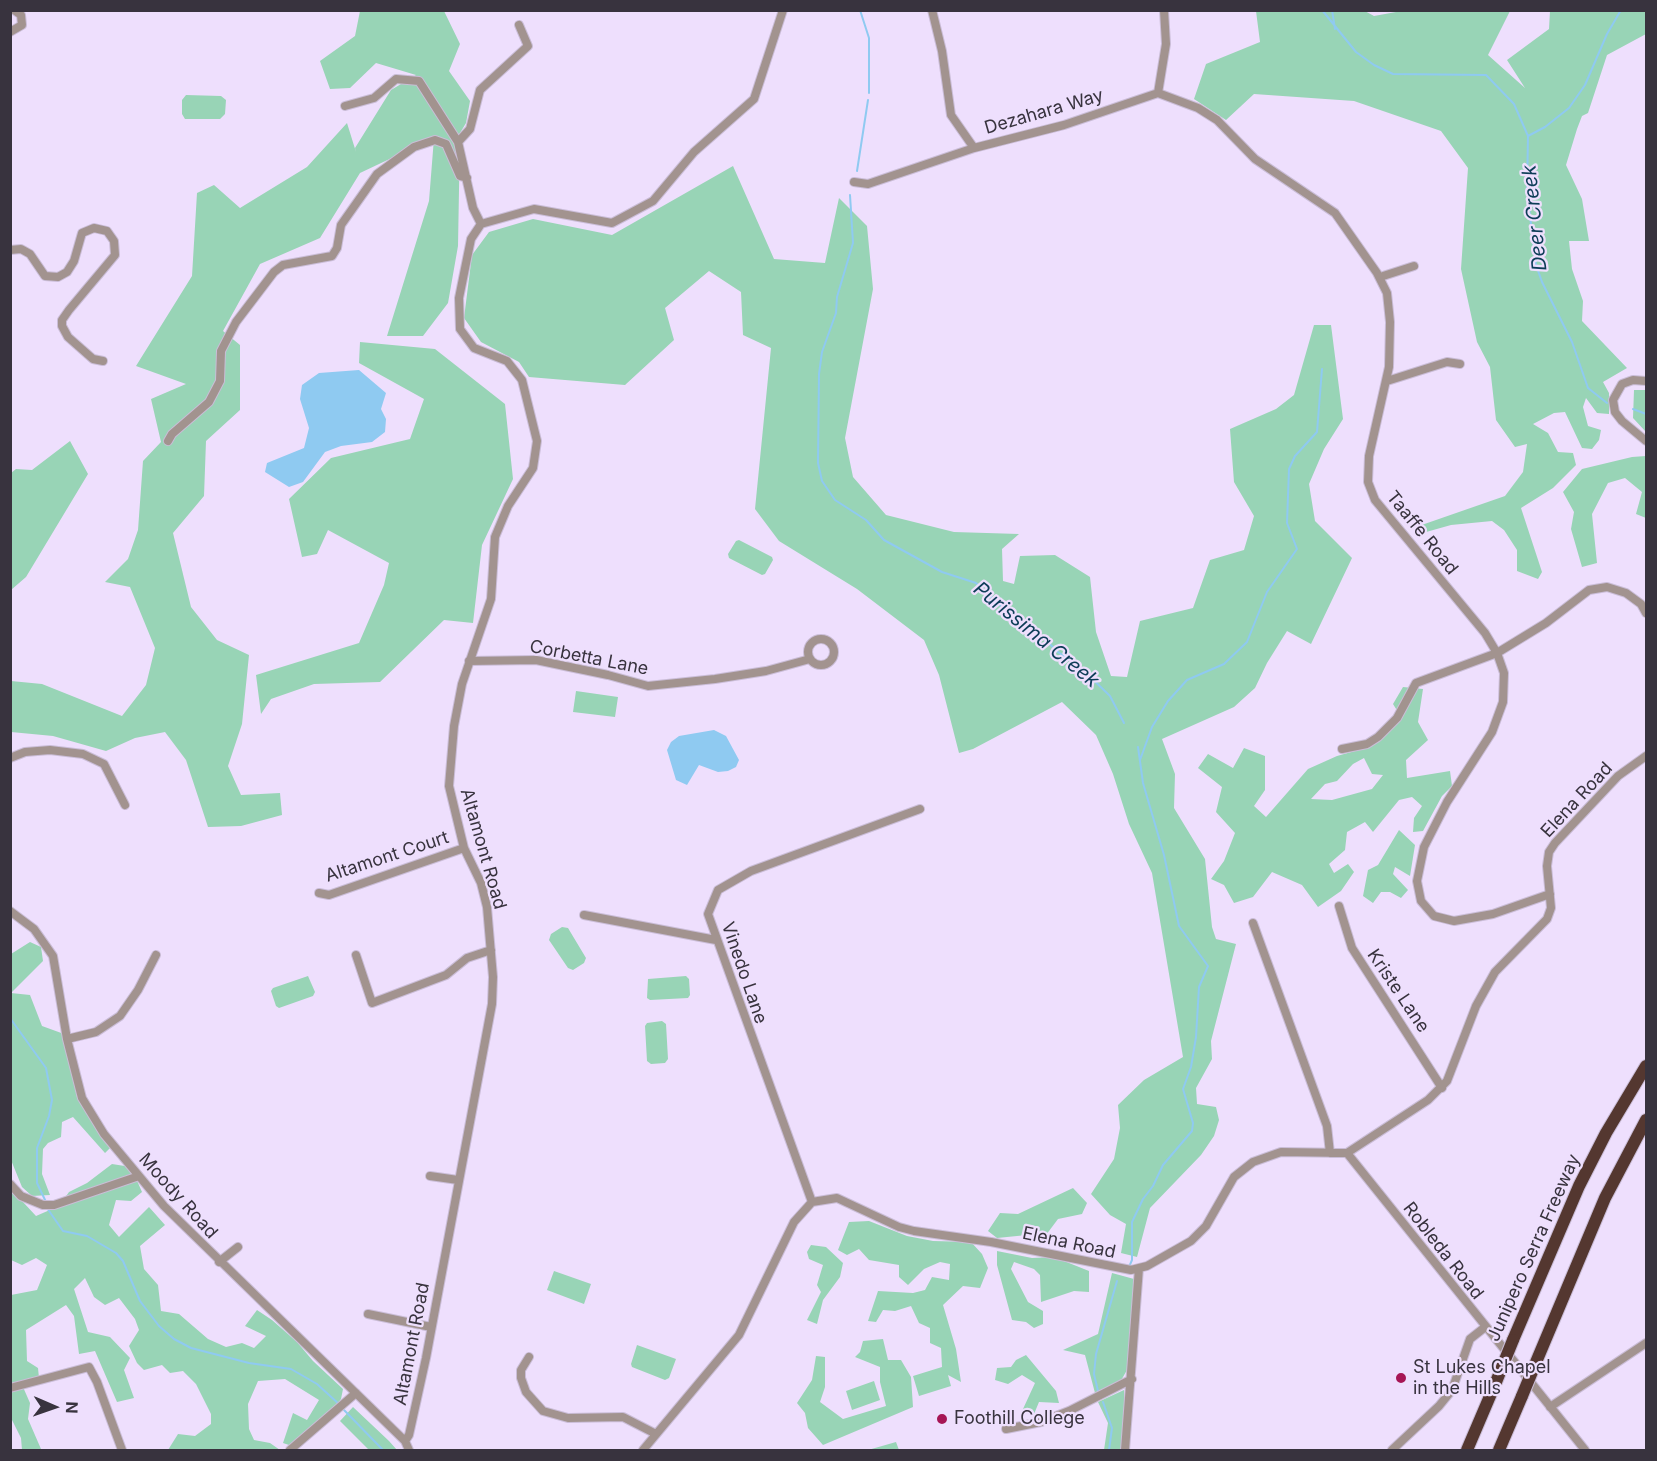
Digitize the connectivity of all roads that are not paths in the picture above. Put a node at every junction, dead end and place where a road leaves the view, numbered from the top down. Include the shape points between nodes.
1 (14, 10) edge
2 (783, 10) edge
3 (932, 10) edge
4 (1164, 10) edge
5 (519, 25) dead end
6 (10, 32) edge
7 (1158, 93) junction
8 (345, 106) dead end
9 (458, 142) junction
10 (974, 148) junction
11 (467, 178) junction
12 (854, 182) dead end
13 (481, 224) junction
14 (10, 250) edge
15 (1414, 266) dead end
16 (1380, 278) junction
17 (103, 362) dead end
18 (1460, 364) dead end
19 (1387, 381) junction
20 (1647, 381) edge
21 (168, 441) dead end
22 (1647, 441) edge
23 (1647, 613) edge
24 (1497, 653) junction
25 (810, 659) dead end
26 (469, 661) junction
27 (1342, 749) dead end
28 (1647, 756) edge
29 (10, 758) edge
30 (125, 805) dead end
31 (920, 809) dead end
32 (464, 848) junction
33 (319, 893) dead end
34 (1550, 894) junction
35 (1339, 906) dead end
36 (10, 911) edge
37 (584, 915) dead end
38 (1253, 923) dead end
39 (716, 940) junction
40 (491, 950) junction
41 (356, 954) dead end
42 (156, 955) dead end
43 (67, 1039) junction
44 (1647, 1066) edge
45 (1442, 1088) junction
46 (1647, 1120) edge
47 (1330, 1153) junction
48 (1347, 1153) junction
49 (139, 1176) junction
50 (430, 1176) dead end
51 (458, 1180) junction
52 (10, 1184) edge
53 (812, 1202) junction
54 (238, 1247) dead end
55 (219, 1262) junction
56 (1139, 1268) junction
57 (368, 1314) dead end
58 (432, 1327) junction
59 (1484, 1328) junction
60 (1647, 1343) edge
61 (529, 1357) dead end
62 (1132, 1379) junction
63 (10, 1388) edge
64 (356, 1393) junction
65 (1550, 1407) junction
66 (1006, 1429) dead end
67 (656, 1434) junction
68 (405, 1442) junction
69 (122, 1450) edge
70 (290, 1450) edge
71 (408, 1450) edge
72 (643, 1450) edge
73 (1125, 1450) edge
74 (1392, 1450) edge
75 (1467, 1450) edge
76 (1499, 1450) edge
77 (1585, 1450) edge

1 - 6 street via 21,15 22,25
2 - 13 street via 754,99 694,152 653,201 612,223 534,209
3 - 10 street, Dezahara Way via 951,115
4 - 7 street via 1166,44
5 - 9 street via 528,46 480,90 470,129
7 - 10 street, Dezahara Way via 1068,124
7 - 16 street, Taaffe Road via 1198,108 1217,120 1255,159 1335,213
8 - 9 street via 374,98 396,79 419,81
9 - 11 street
10 - 12 street via 868,184
11 - 13 street
11 - 21 street via 460,176 446,144 435,140 414,147 377,174 340,225 338,248 332,256 283,265 255,297 221,351 220,381 209,402
13 - 26 street, Altamont Road via 471,239 464,267 460,329 474,348 507,361 522,380 537,441 533,468 508,506 495,537 491,599
14 - 17 street via 21,249 30,254 45,276 58,277 74,261 82,233 94,228 107,231 114,241 115,255 62,320 68,337 93,359
15 - 16 street
16 - 19 street, Taaffe Road via 1387,293 1390,322
18 - 19 street via 1447,362
19 - 24 street, Taaffe Road via 1369,456 1368,483 1375,500 1485,633
20 - 22 street via 1622,384 1613,400 1622,421
23 - 24 street via 1626,592 1607,587 1589,590
24 - 27 street via 1416,683 1397,718 1378,737
24 - 34 street, Taaffe Road via 1504,673 1503,702 1492,732 1432,829 1419,866 1418,893 1434,916 1454,921 1493,914
25 - 26 street, Corbetta Lane via 766,671 648,686 536,660
26 - 32 street, Altamont Road via 454,726 449,786
28 - 34 street, Elena Road via 1618,776 1555,843 1547,866
29 - 30 street via 50,750 83,754 104,764
31 - 39 street, Vinedo Lane via 751,871 718,890 708,914
32 - 33 street, Altamont Court via 329,895
32 - 40 street, Altamont Road via 481,883
34 - 45 street, Elena Road via 1547,919 1490,979
35 - 45 street, Kriste Lane via 1352,948
36 - 43 street, Moody Road via 34,929 53,956
37 - 39 street
38 - 47 street via 1327,1126
39 - 53 street, Vinedo Lane
40 - 41 street via 466,958 446,975 372,1003
40 - 51 street, Altamont Road via 492,1004
42 - 43 street via 120,1016 96,1032
43 - 49 street, Moody Road via 82,1098 104,1134
44 - 75 highway, Junipero Serra Freeway, bridge via 1579,1186
45 - 48 street, Elena Road
46 - 76 highway, bridge via 1605,1198
47 - 48 street, Elena Road
47 - 56 street, Elena Road via 1281,1152 1252,1162 1234,1176 1206,1226 1191,1241
48 - 59 street, Robleda Road
49 - 52 street via 54,1205 21,1196
49 - 55 street, Moody Road
50 - 51 street
51 - 58 street, Altamont Road
53 - 56 street, Elena Road via 837,1198 914,1231 1123,1269
53 - 67 street via 794,1222 739,1335
54 - 55 street
55 - 64 street, Moody Road
56 - 62 street
57 - 58 street
58 - 68 street, Altamont Road
59 - 65 street, Robleda Road
59 - 74 street via 1470,1339 1452,1390
60 - 65 street
61 - 67 street via 521,1378 526,1392 543,1411 568,1418 623,1417
62 - 66 street via 1069,1411
62 - 73 street
63 - 69 street via 89,1367
64 - 68 street, Moody Road
64 - 70 street
65 - 77 street, Robleda Road
67 - 72 street
68 - 71 street, Moody Road

